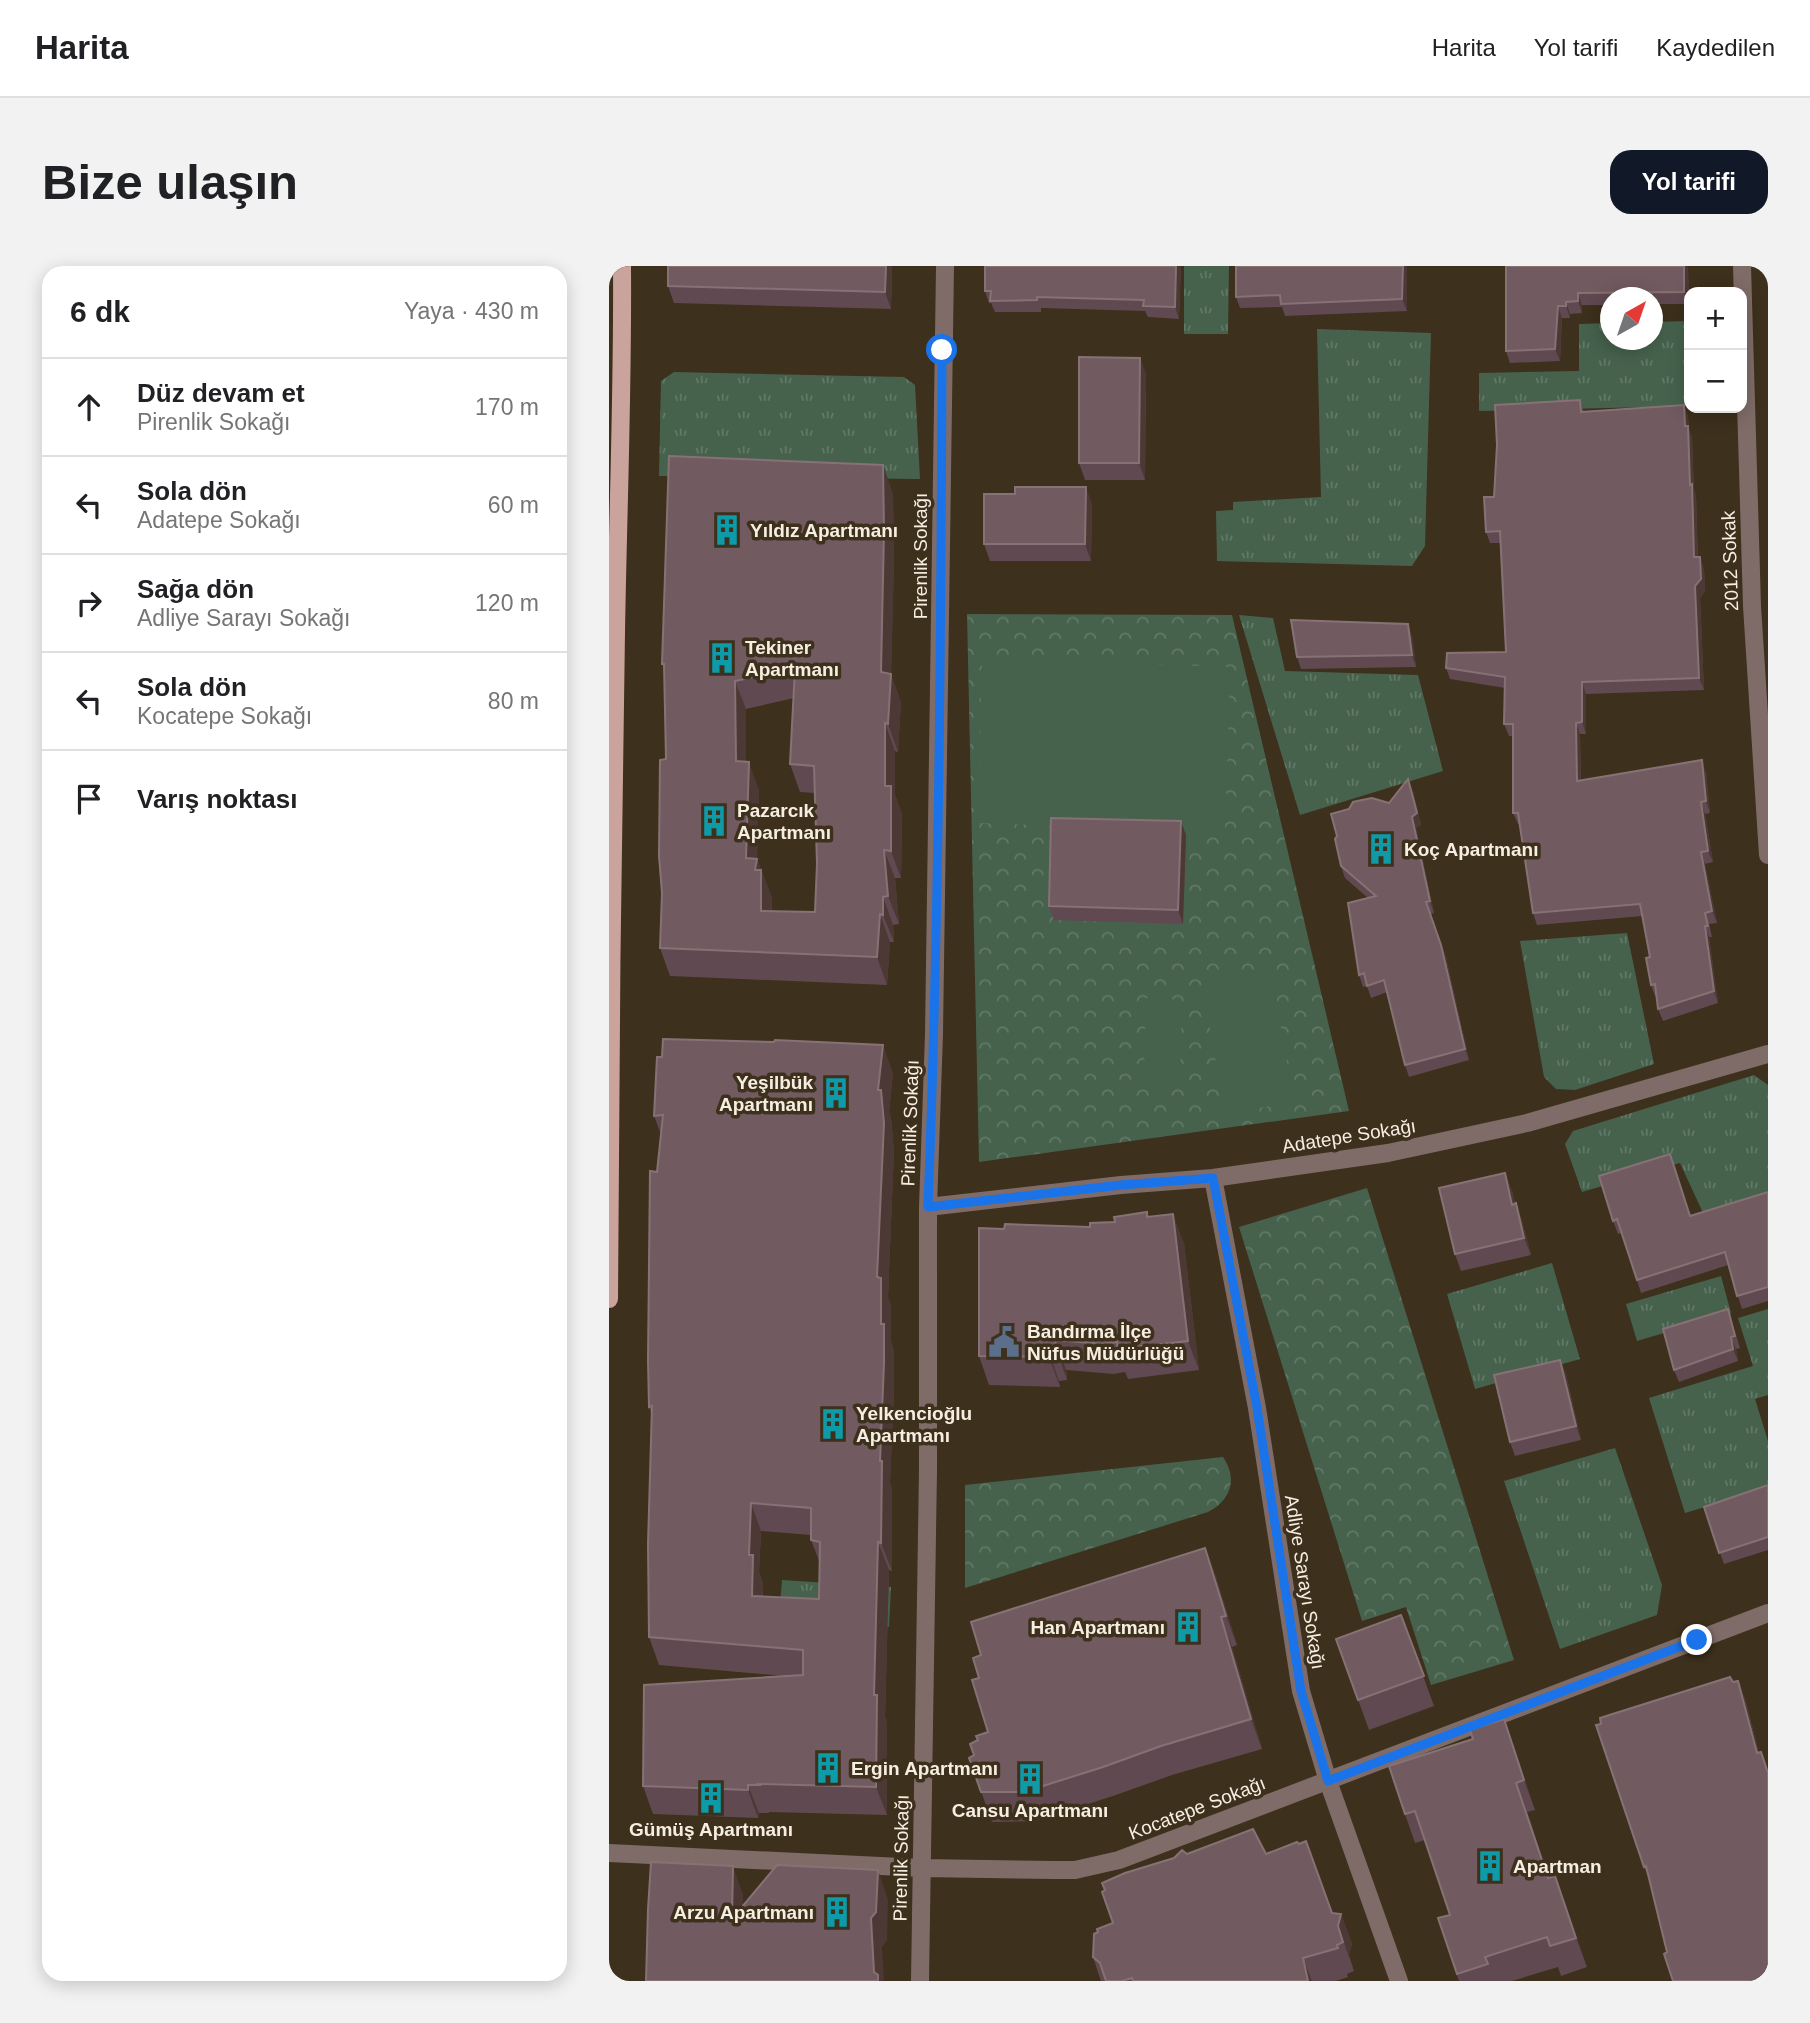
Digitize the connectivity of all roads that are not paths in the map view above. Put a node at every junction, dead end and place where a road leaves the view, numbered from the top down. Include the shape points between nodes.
1 (622, 266) edge
2 (944, 266) edge
3 (1742, 266) edge
4 (1768, 855) edge
5 (1768, 1054) edge
6 (1213, 1178) junction
7 (928, 1207) junction
8 (609, 1299) edge
9 (1768, 1613) edge
10 (1328, 1781) junction
11 (609, 1853) edge
12 (922, 1868) junction
13 (920, 1981) edge
14 (1399, 1981) edge

1 - 8 main road
2 - 7 street, Pirenlik Sokağı
3 - 4 street, 2012 Sokak via 1752,606
5 - 6 street, Adatepe Sokağı via 1527,1122 1388,1153
6 - 7 street, Adatepe Sokağı
6 - 10 street, Adliye Sarayı Sokağı via 1257,1408 1301,1691
7 - 12 street, Pirenlik Sokağı
9 - 10 street, Kocatepe Sokağı
10 - 12 street, Kocatepe Sokağı via 1119,1860 1086,1868
10 - 14 street, Adliye Sarayı Sokağı
11 - 12 street, Kocatepe Sokağı
12 - 13 street, Pirenlik Sokağı

